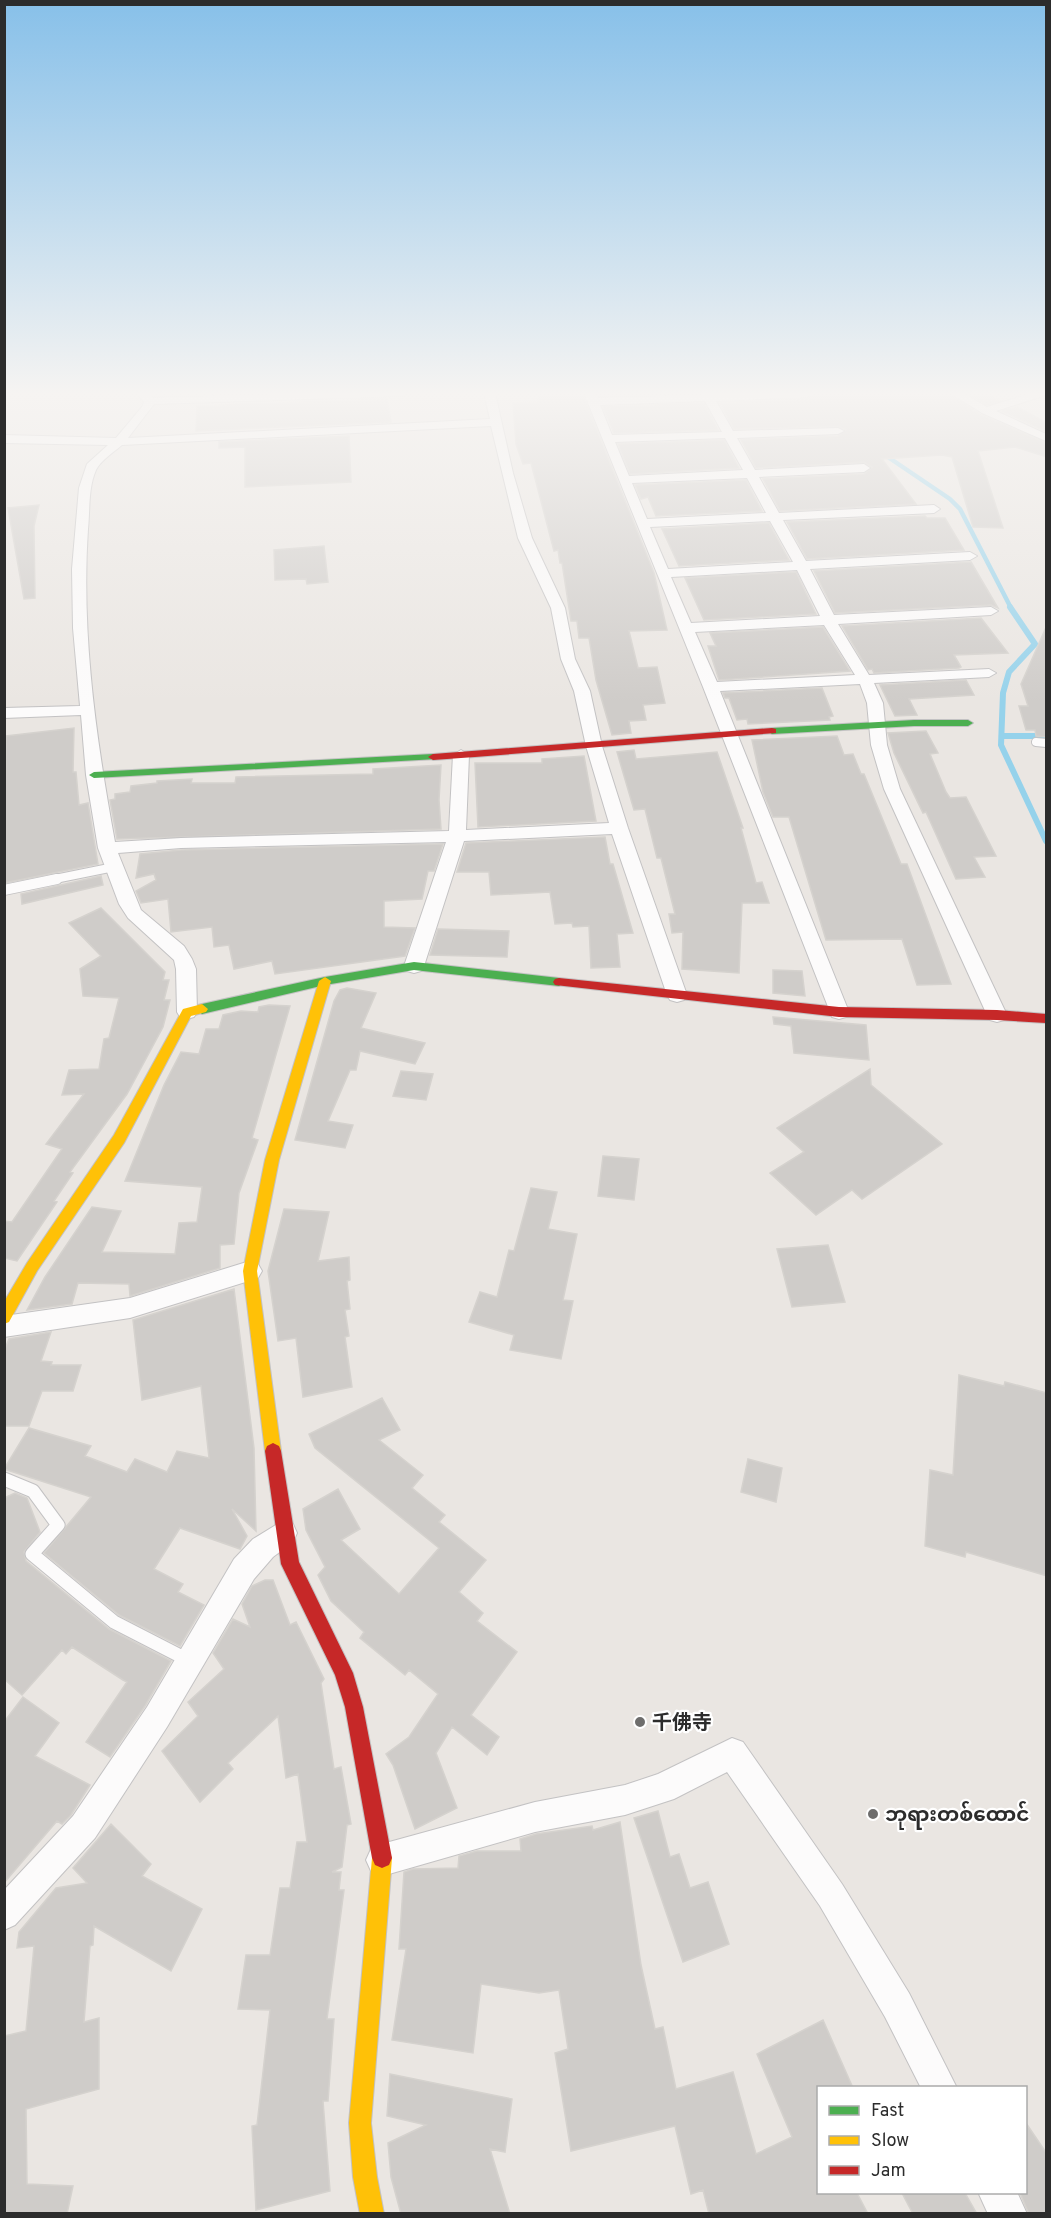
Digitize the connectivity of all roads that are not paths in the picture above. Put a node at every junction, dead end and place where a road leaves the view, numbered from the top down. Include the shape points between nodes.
1 (84, 497) edge
2 (514, 497) edge
3 (631, 497) edge
4 (763, 497) edge
5 (934, 509) dead end
6 (775, 518) junction
7 (643, 523) junction
8 (970, 556) dead end
9 (802, 566) junction
10 (664, 573) junction
11 (991, 611) dead end
12 (829, 620) junction
13 (686, 628) junction
14 (989, 673) dead end
15 (865, 679) junction
16 (711, 687) junction
17 (88, 710) junction
18 (4, 713) edge
19 (968, 723) dead end
20 (879, 725) junction
21 (729, 734) junction
22 (1036, 742) dead end
23 (1047, 743) edge
24 (594, 746) junction
25 (461, 756) junction
26 (94, 775) junction
27 (619, 828) junction
28 (457, 836) junction
29 (107, 848) junction
30 (114, 867) junction
31 (4, 890) edge
32 (414, 966) junction
33 (325, 981) junction
34 (677, 995) junction
35 (188, 1012) junction
36 (839, 1012) junction
37 (997, 1015) junction
38 (1047, 1019) edge
39 (250, 1270) junction
40 (4, 1317) edge
41 (4, 1327) edge
42 (4, 1479) edge
43 (284, 1533) junction
44 (190, 1662) junction
45 (382, 1860) junction
46 (4, 1914) edge
47 (939, 2086) edge
48 (997, 2194) edge
49 (372, 2214) edge
50 (1009, 2214) edge

1 - 17 street via 79,568
2 - 24 street via 525,538 558,608 568,659 582,691
3 - 7 street
4 - 6 street
5 - 6 street
6 - 7 street
6 - 9 street
7 - 10 street
8 - 9 street
9 - 10 street
9 - 12 street
10 - 13 street
11 - 12 street
12 - 13 street
12 - 15 street
13 - 16 street
14 - 15 street
15 - 16 street
15 - 20 street
16 - 21 street
17 - 18 street
17 - 26 street
19 - 20 street
20 - 21 street
20 - 37 street via 879,745 892,789
21 - 24 street
21 - 36 street
22 - 23 lane
24 - 25 street
24 - 27 street
25 - 26 street
25 - 28 street
26 - 29 street
27 - 28 street
27 - 34 street
28 - 29 street
28 - 32 street
29 - 30 street
30 - 31 lane
30 - 35 street via 134,914 183,958
32 - 33 street
32 - 34 street
33 - 35 street
33 - 39 street via 285,1106
34 - 36 street
35 - 40 street via 119,1139 32,1267
36 - 37 street
37 - 38 street
39 - 41 street via 130,1308
39 - 43 street
42 - 44 lane via 33,1491 58,1525 32,1554 114,1622
43 - 44 street via 244,1569
43 - 45 street via 290,1564 344,1673 354,1707
44 - 46 street via 84,1827
45 - 47 street via 535,1817 625,1800 663,1788 732,1753 831,1895 897,2005
45 - 49 street via 360,2123 364,2177
48 - 50 street

